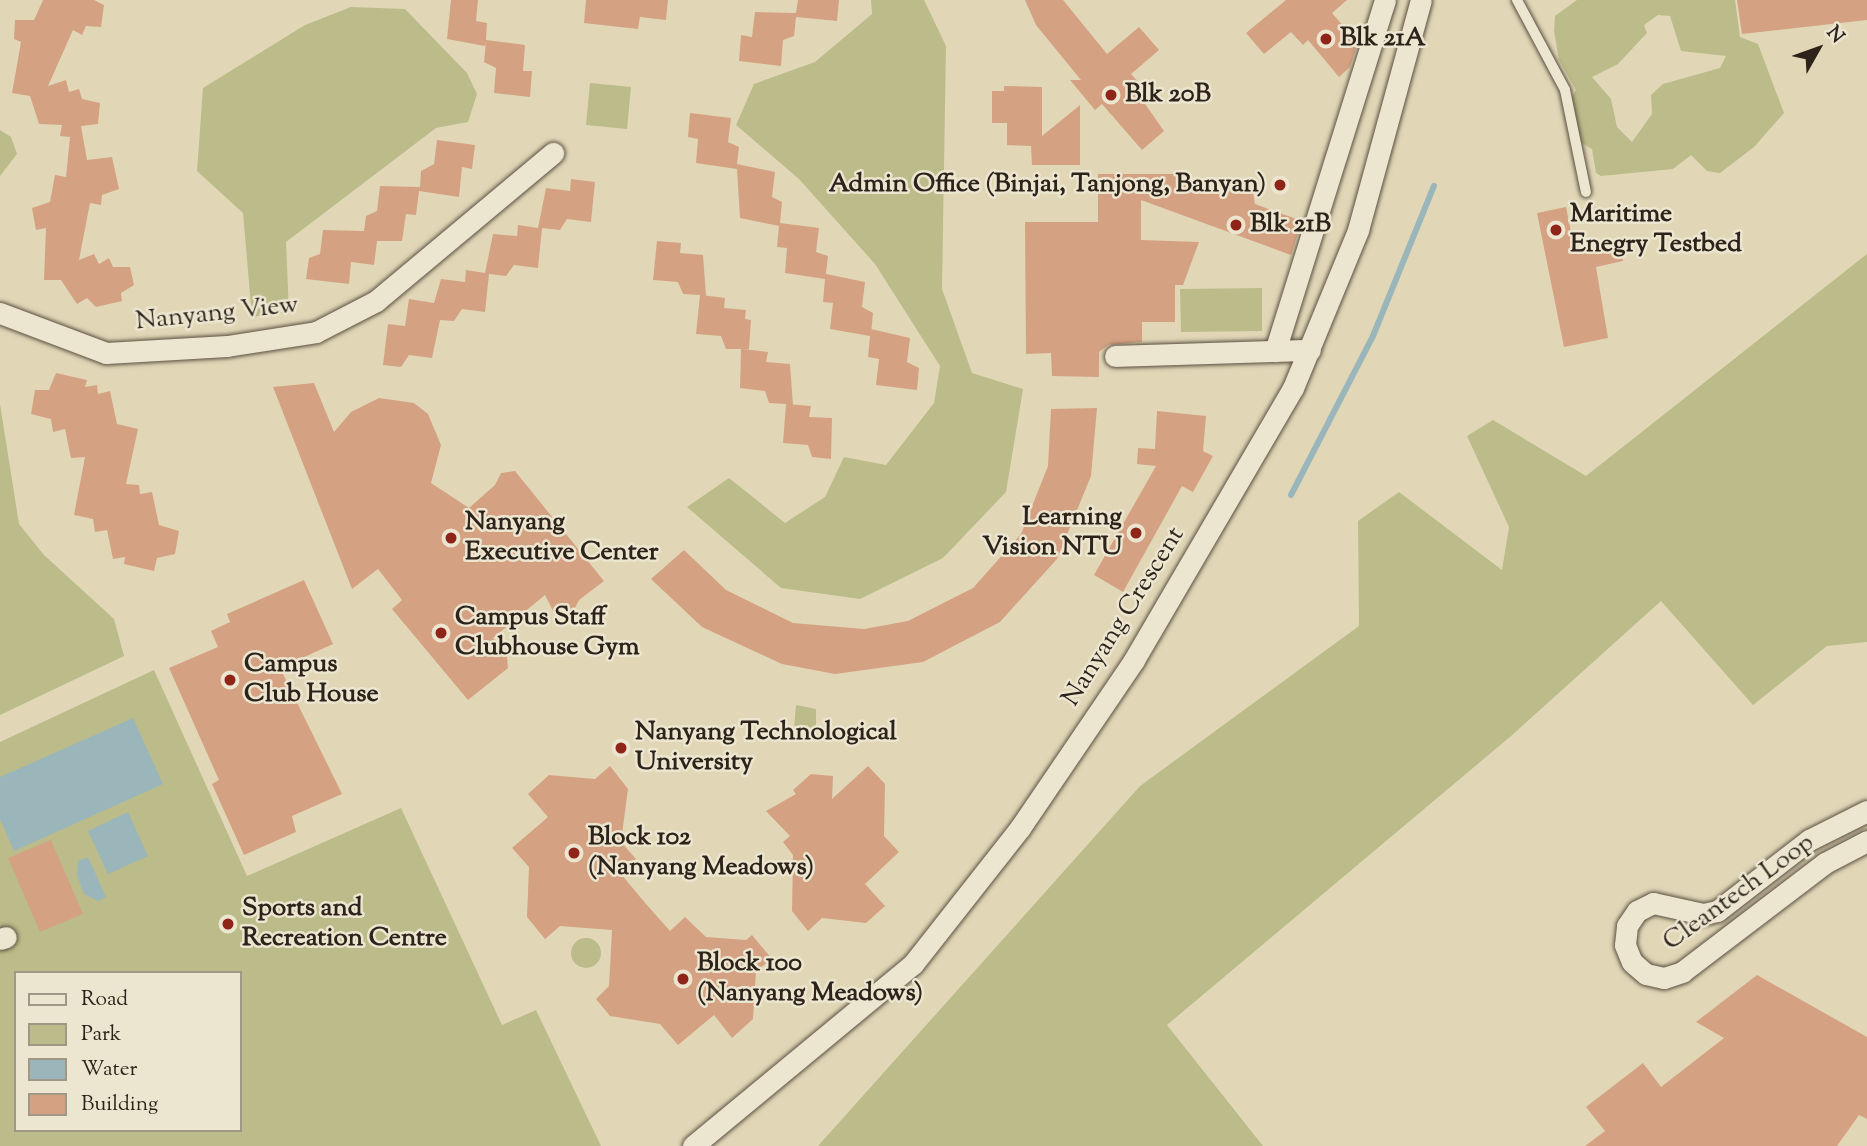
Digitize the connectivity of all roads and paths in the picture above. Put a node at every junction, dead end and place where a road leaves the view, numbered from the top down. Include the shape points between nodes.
1 (1385, 0) edge
2 (1421, 0) edge
3 (1517, 0) edge
4 (553, 153) dead end
5 (1586, 192) dead end
6 (0, 313) edge
7 (1310, 350) junction
8 (1275, 351) junction
9 (1115, 356) dead end
10 (1867, 811) edge
11 (1867, 841) edge
12 (693, 1146) edge

1 - 8 street
2 - 7 street, Nanyang Crescent via 1358,229
3 - 5 lane via 1565,90
4 - 6 street, Nanyang View via 376,301 316,332 228,346 106,353
7 - 8 street
7 - 12 street, Nanyang Crescent via 1293,388 1134,660 971,893 914,964
8 - 9 street
10 - 11 street, Cleantech Loop via 1809,840 1717,911 1703,914 1653,902 1637,911 1627,926 1625,945 1632,962 1646,974 1664,978 1682,972 1825,863

